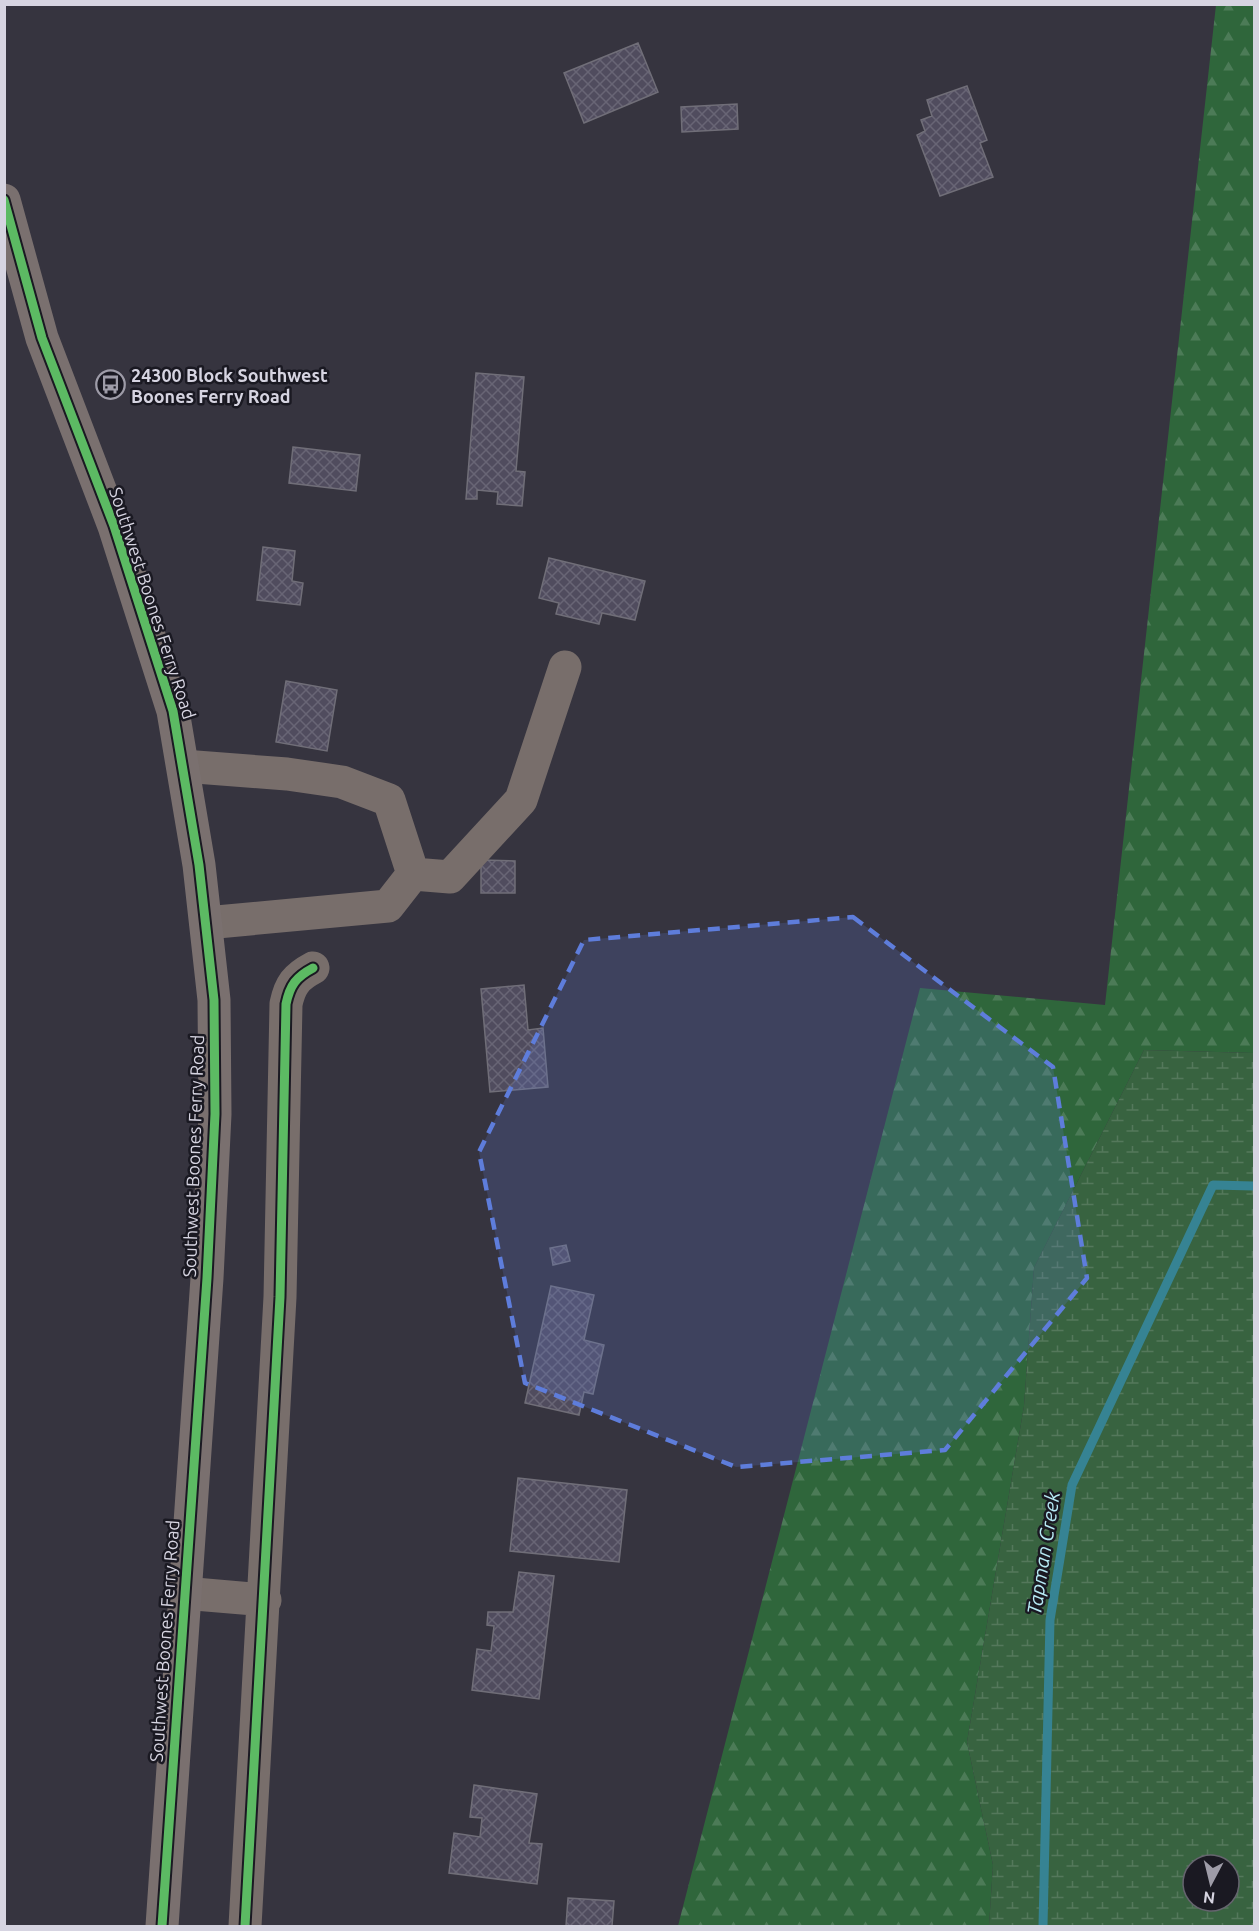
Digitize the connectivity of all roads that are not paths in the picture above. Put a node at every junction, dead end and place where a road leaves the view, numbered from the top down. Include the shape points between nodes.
1 (4, 200) edge
2 (565, 667) dead end
3 (183, 766) junction
4 (412, 874) junction
5 (206, 923) junction
6 (313, 968) dead end
7 (183, 1593) junction
8 (265, 1600) junction
9 (162, 1926) edge
10 (245, 1926) edge

1 - 3 main road, Southwest Boones Ferry Road via 42,338 114,526 173,711
2 - 4 street via 521,800 450,878
3 - 4 street via 342,782 389,800
3 - 5 main road, Southwest Boones Ferry Road
4 - 5 street via 388,906
5 - 7 main road, Southwest Boones Ferry Road via 214,1000 215,1114
6 - 8 street via 298,976 289,988 286,1004 280,1297
7 - 8 street, Southwest Boones Ferry Road
7 - 9 main road, Southwest Boones Ferry Road
8 - 10 street

